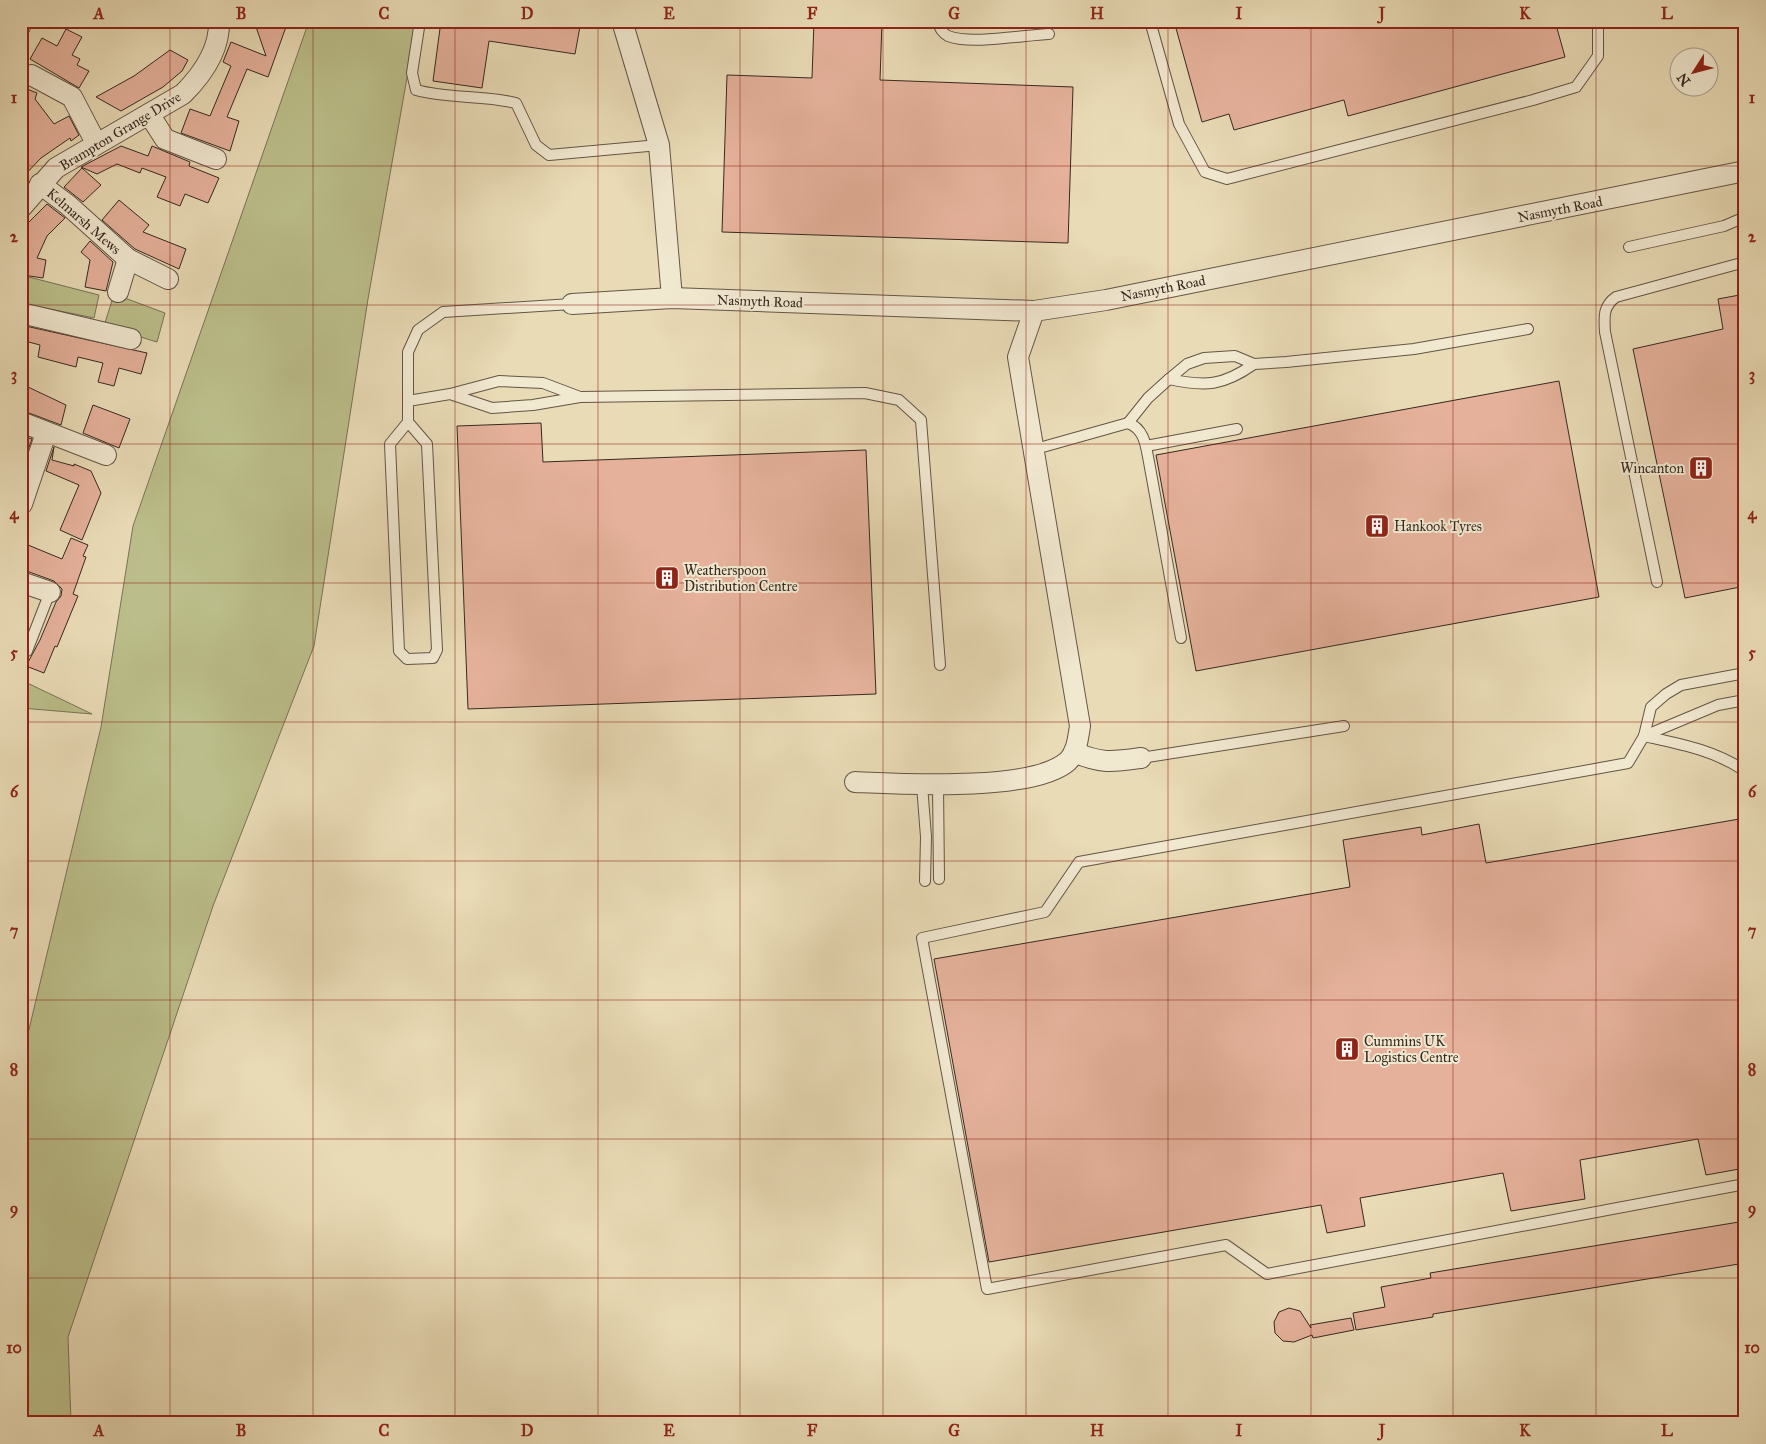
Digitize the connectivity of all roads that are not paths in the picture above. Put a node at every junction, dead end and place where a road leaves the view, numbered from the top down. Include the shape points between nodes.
1 (219, 21) edge
2 (420, 21) edge
3 (622, 21) edge
4 (937, 21) edge
5 (1150, 21) edge
6 (1598, 21) edge
7 (1049, 34) dead end
8 (31, 75) dead end
9 (149, 114) junction
10 (96, 143) junction
11 (659, 145) junction
12 (216, 159) dead end
13 (1745, 171) edge
14 (40, 184) junction
15 (21, 208) edge
16 (1745, 217) edge
17 (1629, 246) dead end
18 (128, 259) junction
19 (1745, 262) edge
20 (168, 279) dead end
21 (118, 292) dead end
22 (672, 298) junction
23 (572, 304) joint
24 (1034, 311) junction
25 (21, 314) edge
26 (1528, 329) dead end
27 (131, 340) dead end
28 (1254, 364) junction
29 (1169, 379) junction
30 (450, 394) junction
31 (580, 397) junction
32 (408, 401) junction
33 (21, 422) edge
34 (408, 422) junction
35 (1128, 423) junction
36 (1238, 429) dead end
37 (46, 433) junction
38 (1146, 446) junction
39 (1032, 450) junction
40 (106, 455) dead end
41 (22, 504) edge
42 (21, 582) edge
43 (1657, 582) dead end
44 (50, 592) joint
45 (1181, 638) dead end
46 (21, 648) edge
47 (940, 665) dead end
48 (1745, 673) edge
49 (1745, 700) edge
50 (1344, 726) dead end
51 (1644, 736) junction
52 (1074, 752) junction
53 (1141, 758) joint
54 (1745, 771) edge
55 (855, 782) dead end
56 (930, 785) junction
57 (939, 879) dead end
58 (925, 881) dead end
59 (1745, 1184) edge

1 - 9 street, Brampton Grange Drive via 214,47 197,80 183,94
2 - 11 lane via 412,73 416,90 437,96 497,98 516,103 536,145 549,155
3 - 11 street
4 - 7 lane via 947,36 963,40
5 - 6 lane via 1179,124 1204,172 1227,179 1576,87 1598,56
8 - 10 street via 72,96
9 - 10 street, Brampton Grange Drive
9 - 12 street via 165,139
10 - 14 street, Brampton Grange Drive via 56,168
11 - 22 street
13 - 24 street, Nasmyth Road via 1116,298
14 - 15 street, Brampton Grange Drive
14 - 18 street, Kelmarsh Mews
16 - 17 lane via 1724,226
18 - 20 street, Kelmarsh Mews
18 - 21 street, Kelmarsh Mews
19 - 43 lane via 1616,296 1608,302 1604,314 1605,332
22 - 23 street, Nasmyth Road
22 - 24 street, Nasmyth Road
23 - 32 lane via 443,312 418,330 408,352
24 - 39 street via 1018,357
25 - 27 street
26 - 28 lane via 1414,349
28 - 29 lane via 1234,378 1213,383 1195,385
28 - 29 lane via 1235,356 1204,358 1188,364
29 - 35 lane
30 - 31 lane via 492,408
30 - 31 lane via 499,381 543,383
30 - 32 lane
31 - 47 lane via 865,393 898,400 920,420
32 - 34 lane
33 - 37 street
34 - 34 lane via 427,444 437,650 432,658 407,659 398,652 390,444
35 - 38 lane via 1140,431
35 - 39 lane
36 - 38 lane
37 - 40 street
37 - 41 street
38 - 45 lane
39 - 52 street via 1080,726
42 - 44 street
44 - 46 lane via 27,650
48 - 51 lane via 1681,686 1666,694 1651,707
49 - 51 lane via 1718,705
50 - 53 lane
51 - 54 lane via 1705,750
51 - 59 lane via 1628,763 1079,862 1045,912 922,938 987,1289 1226,1245 1268,1274
52 - 53 street via 1108,763
52 - 56 street via 1056,770 1032,778
55 - 56 street
56 - 57 lane
56 - 58 lane

